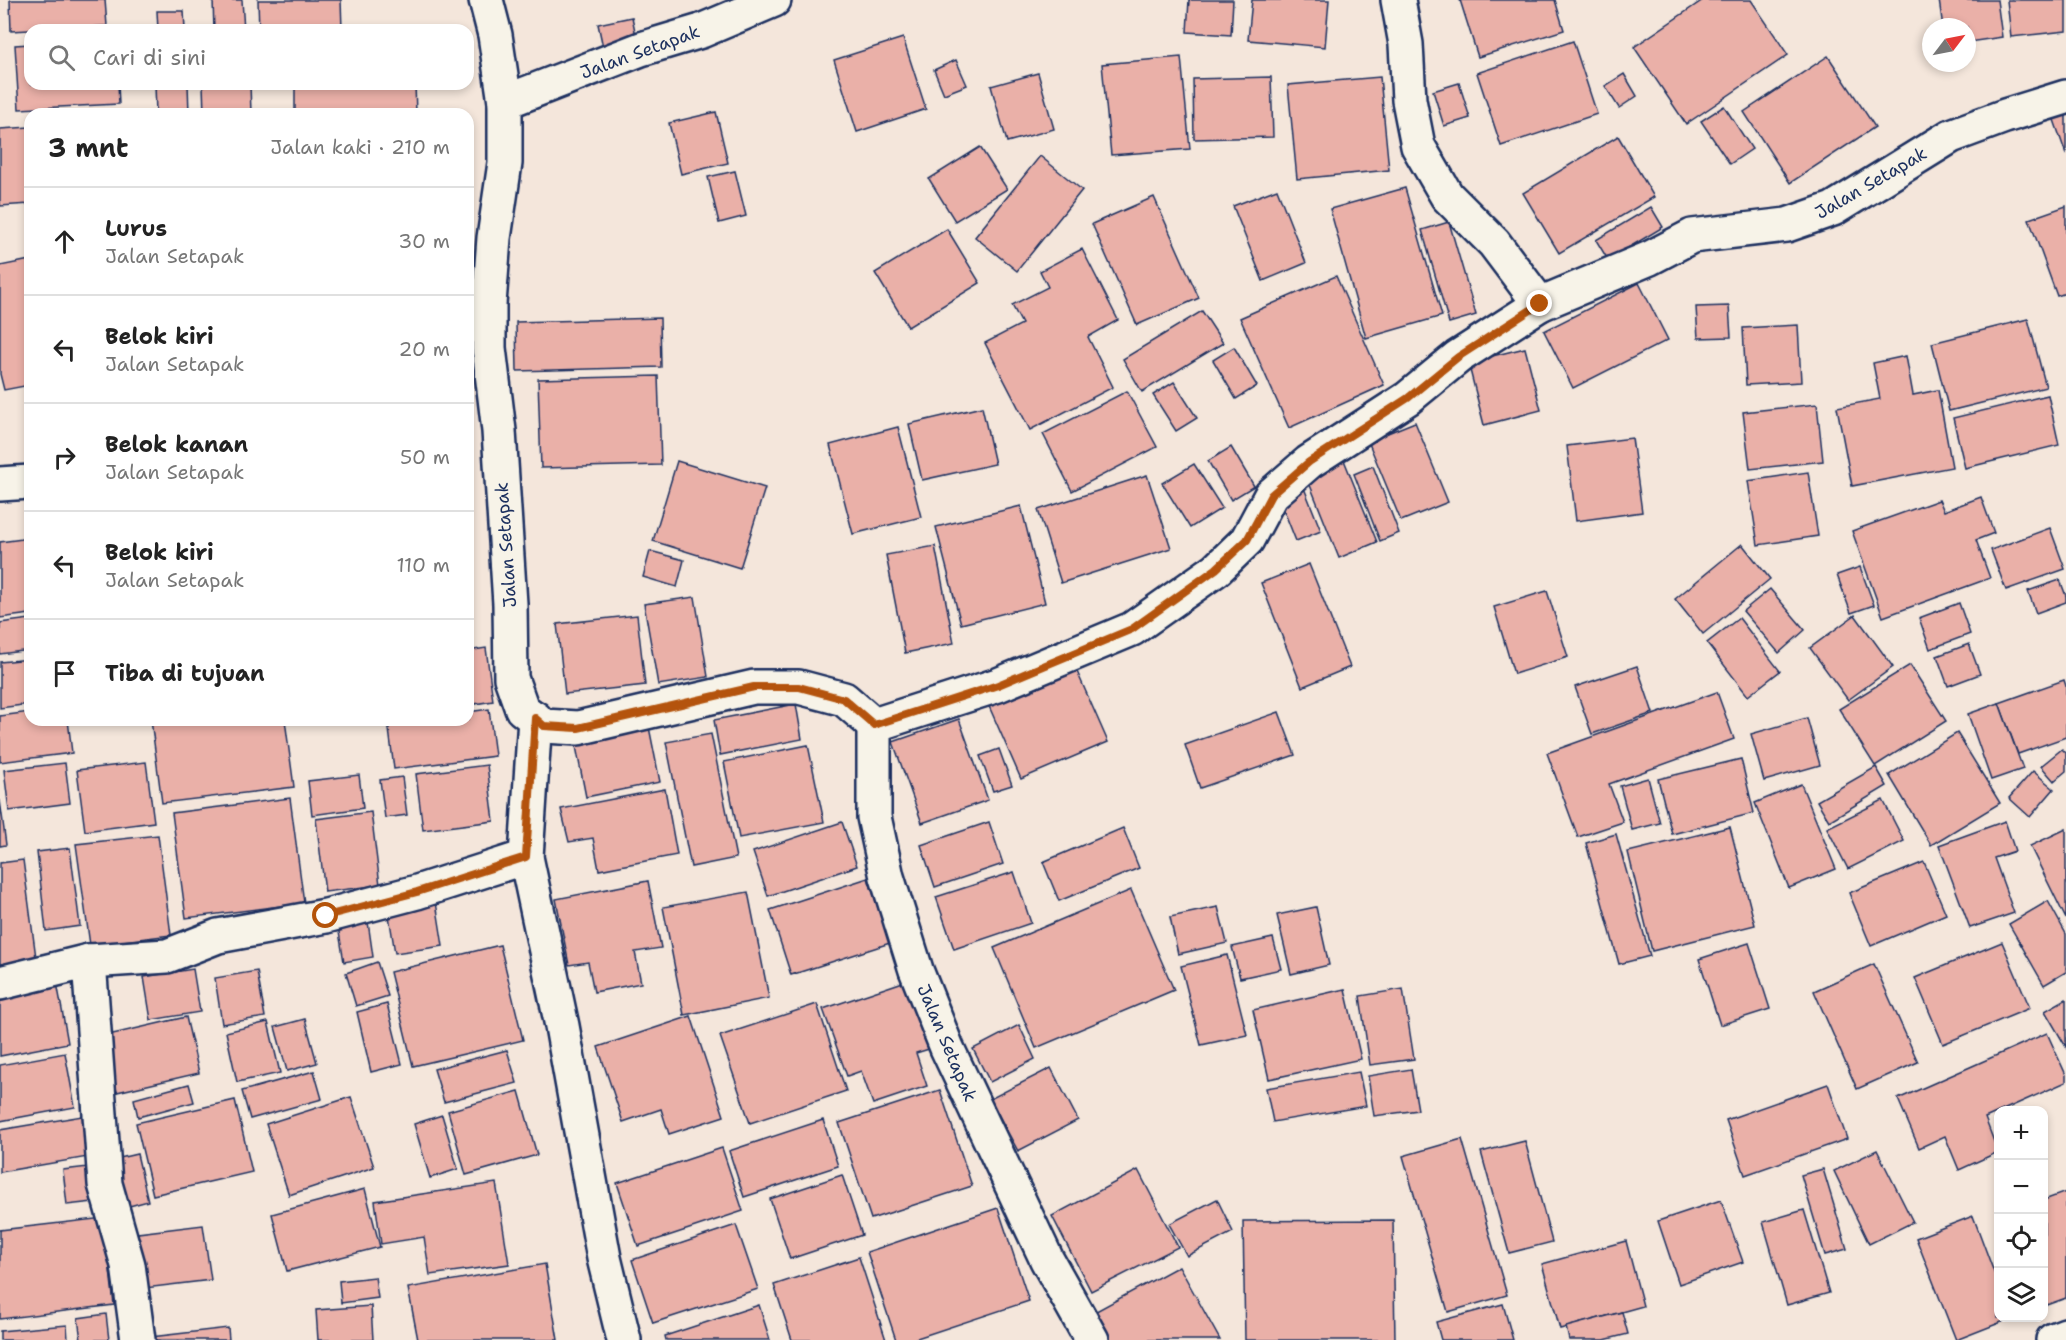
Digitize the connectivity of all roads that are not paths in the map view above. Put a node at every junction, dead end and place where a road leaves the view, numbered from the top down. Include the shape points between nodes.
1 (486, 0) edge
2 (774, 0) edge
3 (1398, 0) edge
4 (2066, 97) edge
5 (505, 102) junction
6 (1540, 304) junction
7 (480, 367) edge
8 (24, 482) edge
9 (0, 484) edge
10 (535, 718) junction
11 (874, 725) junction
12 (526, 857) junction
13 (89, 961) junction
14 (0, 983) edge
15 (2066, 1335) edge
16 (138, 1340) edge
17 (624, 1340) edge
18 (1092, 1340) edge
19 (2053, 1340) edge

1 - 5 street, Jalan Setapak
2 - 5 street, Jalan Setapak
3 - 6 street via 1418,146 1447,196 1494,243
4 - 6 street, Jalan Setapak via 1951,136 1819,215 1787,225 1692,236
5 - 7 street, Jalan Setapak via 505,163 494,238 489,348
6 - 11 street, Jalan Setapak via 1458,357 1408,398 1309,462 1271,495 1247,540 1216,569 1132,629 998,685
7 - 10 street, Jalan Setapak via 499,431 512,678 522,709
8 - 9 street
10 - 11 street via 544,726 578,728 754,687 799,687 844,699
10 - 12 street
11 - 18 street, Jalan Setapak via 874,816 887,877 916,970 946,1048 1047,1260
12 - 13 street via 326,916 218,936 167,956
12 - 17 street via 562,1026 604,1258
13 - 14 street
13 - 16 street via 105,1184 128,1265
15 - 19 street

